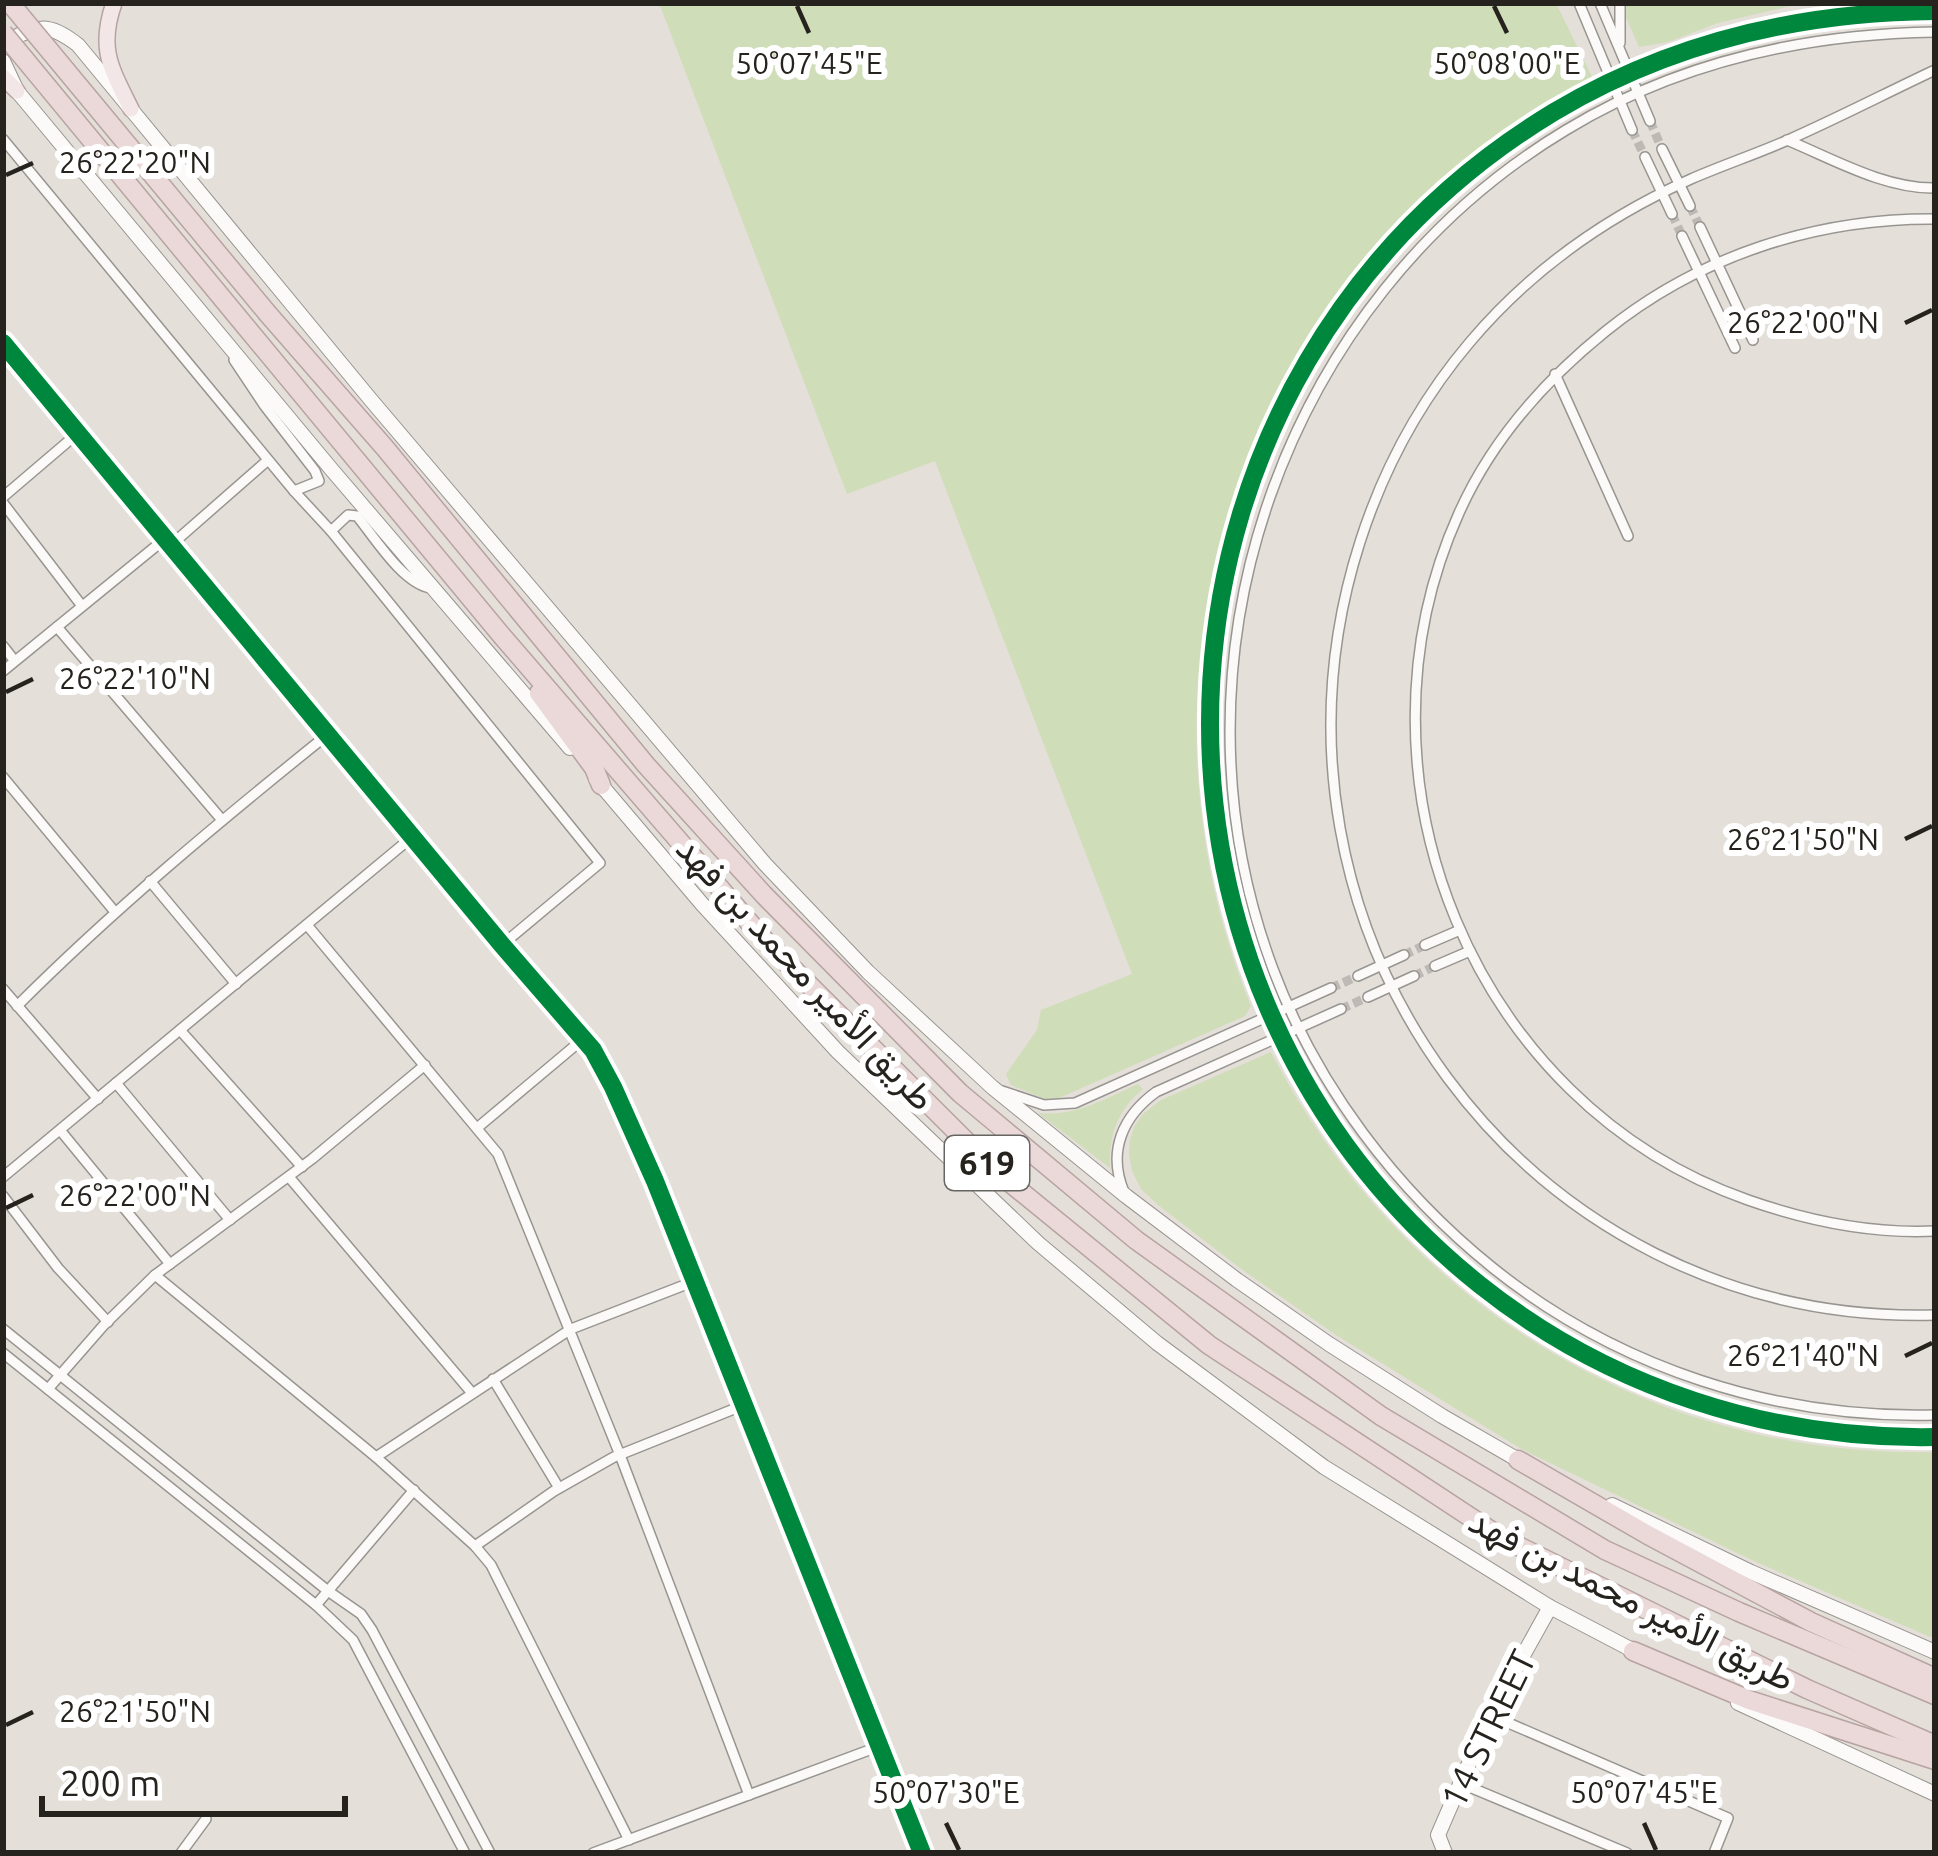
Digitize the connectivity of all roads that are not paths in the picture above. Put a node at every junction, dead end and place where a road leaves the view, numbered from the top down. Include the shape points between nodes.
1 (10, 3) edge
2 (114, 3) edge
3 (1575, 3) edge
4 (1600, 3) edge
5 (1620, 3) edge
6 (1935, 10) edge
7 (1935, 32) edge
8 (3, 33) edge
9 (3, 46) edge
10 (1620, 49) junction
11 (3, 61) edge
12 (1935, 70) edge
13 (1631, 73) junction
14 (3, 77) edge
15 (1613, 82) junction
16 (17, 91) junction
17 (1640, 92) junction
18 (1622, 101) junction
19 (130, 109) junction
20 (1650, 121) tunnel mouth
21 (1632, 130) tunnel mouth
22 (3, 139) edge
23 (1787, 140) junction
24 (1662, 149) tunnel mouth
25 (1645, 157) tunnel mouth
26 (1681, 183) junction
27 (1935, 188) edge
28 (1664, 192) junction
29 (1690, 206) tunnel mouth
30 (1672, 214) tunnel mouth
31 (1935, 219) edge
32 (1700, 227) tunnel mouth
33 (1682, 236) tunnel mouth
34 (1718, 264) junction
35 (1700, 272) junction
36 (224, 339) junction
37 (1753, 340) dead end
38 (3, 343) edge
39 (1735, 349) dead end
40 (1555, 374) junction
41 (78, 433) junction
42 (268, 460) junction
43 (294, 491) junction
44 (3, 500) edge
45 (331, 531) junction
46 (1628, 536) dead end
47 (168, 542) junction
48 (433, 588) junction
49 (82, 606) junction
50 (57, 627) junction
51 (3, 646) edge
52 (521, 657) junction
53 (14, 660) junction
54 (3, 671) edge
55 (327, 735) junction
56 (3, 777) edge
57 (601, 785) junction
58 (222, 820) junction
59 (412, 838) junction
60 (150, 881) junction
61 (115, 913) junction
62 (308, 925) junction
63 (1460, 930) junction
64 (502, 945) junction
65 (1425, 945) tunnel mouth
66 (1470, 951) junction
67 (1404, 955) tunnel mouth
68 (1382, 966) junction
69 (1435, 966) tunnel mouth
70 (1358, 976) tunnel mouth
71 (1414, 976) tunnel mouth
72 (236, 984) junction
73 (1392, 986) junction
74 (1331, 988) tunnel mouth
75 (1368, 997) tunnel mouth
76 (8, 999) edge
77 (1290, 1007) junction
78 (1341, 1009) tunnel mouth
79 (1270, 1016) junction
80 (1300, 1028) junction
81 (180, 1030) junction
82 (1281, 1037) junction
83 (583, 1039) junction
84 (425, 1065) junction
85 (116, 1083) junction
86 (992, 1087) junction
87 (98, 1099) junction
88 (477, 1128) junction
89 (60, 1130) junction
90 (302, 1167) junction
91 (3, 1177) edge
92 (289, 1177) junction
93 (3, 1196) edge
94 (1126, 1196) junction
95 (230, 1220) junction
96 (1935, 1231) edge
97 (170, 1264) junction
98 (155, 1275) junction
99 (695, 1281) junction
100 (1935, 1316) edge
101 (108, 1322) junction
102 (3, 1329) edge
103 (571, 1329) junction
104 (3, 1353) edge
105 (59, 1375) junction
106 (493, 1379) junction
107 (48, 1389) junction
108 (472, 1393) junction
109 (745, 1405) junction
110 (1935, 1415) edge
111 (1935, 1437) edge
112 (620, 1454) junction
113 (376, 1457) junction
114 (1518, 1460) junction
115 (560, 1488) junction
116 (414, 1490) junction
117 (475, 1546) junction
118 (328, 1591) junction
119 (316, 1605) junction
120 (1550, 1607) junction
121 (1633, 1651) junction
122 (1935, 1652) edge
123 (1935, 1678) edge
124 (1935, 1695) edge
125 (1490, 1714) junction
126 (880, 1745) junction
127 (1935, 1745) edge
128 (1935, 1760) edge
129 (1460, 1784) junction
130 (1935, 1794) edge
131 (749, 1795) junction
132 (206, 1819) dead end
133 (629, 1840) junction
134 (182, 1853) edge
135 (465, 1853) edge
136 (490, 1853) edge
137 (593, 1853) edge
138 (922, 1853) edge
139 (1445, 1853) edge
140 (1627, 1853) edge
141 (1714, 1853) edge

1 - 124 highway, طريق الأمير محمد بن فهد / 619, bridge via 646,765 960,1094 1119,1226 1381,1416 1605,1550
2 - 19 main road via 107,60
3 - 15 street
4 - 10 street
5 - 10 street
6 - 13 street via 1778,26
7 - 17 street via 1782,47
8 - 52 highway, طريق الأمير محمد بن فهد / 619, bridge
9 - 19 main road via 45,26 58,30
10 - 13 street
11 - 16 main road
12 - 23 street
13 - 15 street
13 - 17 street
14 - 16 main road
15 - 18 street
15 - 79 street via 1494,153 1404,234 1319,344 1252,483 1217,616 1210,772 1231,902
16 - 36 main road
17 - 18 street
17 - 20 street
18 - 21 street
18 - 77 street via 1507,170 1420,248 1337,356 1272,490 1239,620 1232,771 1252,897
19 - 86 main road via 765,864
22 - 42 street
23 - 26 street
23 - 27 street via 1889,181
24 - 26 street
25 - 28 street
26 - 28 street
26 - 29 street
28 - 30 street
28 - 68 street via 1568,249 1492,317 1422,409 1366,523 1338,635 1332,765 1349,873
31 - 34 street via 1821,229
32 - 34 street
33 - 35 street
34 - 35 street
34 - 37 street
35 - 39 street
35 - 40 street via 1621,319
36 - 43 street via 315,471 319,481
36 - 48 main road
38 - 41 street
40 - 46 street
40 - 63 street via 1514,421 1465,500 1421,639 1421,792
41 - 44 street
41 - 47 street
42 - 43 street
42 - 47 street
43 - 45 street
44 - 49 street
45 - 48 street via 357,516 418,586
45 - 64 street via 600,863
47 - 49 street
47 - 55 street
48 - 57 main road
49 - 50 street
50 - 53 street
50 - 58 street
51 - 53 street
52 - 57 highway
52 - 127 highway, طريق الأمير محمد بن فهد / 619 via 768,944 866,1042 997,1172 1210,1345 1502,1538
53 - 54 street
55 - 58 street
55 - 59 street
56 - 61 street
57 - 120 main road via 838,1052 1038,1243 1324,1467
58 - 60 street
59 - 62 street
59 - 64 street
60 - 61 street
60 - 72 street
61 - 76 street
62 - 72 street
62 - 84 street
63 - 65 street
63 - 66 street
64 - 83 street
66 - 69 street
66 - 96 street via 1517,1029 1576,1097 1663,1163 1795,1215
67 - 68 street
68 - 70 street
68 - 73 street
71 - 73 street
72 - 81 street
73 - 75 street
73 - 100 street via 1478,1117 1542,1179 1620,1235 1774,1298
74 - 77 street
76 - 87 street
77 - 79 street
77 - 80 street
78 - 80 street
79 - 82 street
79 - 86 street via 1075,1103 1044,1105
80 - 82 street
80 - 110 street via 1403,1184 1478,1256 1569,1322 1670,1370 1751,1396 1845,1412
81 - 85 street
81 - 90 street
82 - 94 street via 1136,1107 1120,1138
82 - 111 street via 1337,1134 1387,1198 1464,1272 1558,1340 1662,1390 1746,1417
83 - 88 street
83 - 99 street via 614,1087
84 - 88 street
84 - 90 street
85 - 87 street
85 - 95 street
86 - 94 main road
87 - 89 street
88 - 103 street via 498,1154
89 - 91 street
89 - 97 street
90 - 92 street
92 - 95 street
92 - 108 street
93 - 101 street
94 - 114 main road via 1330,1344
95 - 97 street
97 - 98 street
98 - 101 street
98 - 113 street
99 - 103 street
99 - 109 street
101 - 105 street
102 - 105 street
103 - 106 street
103 - 112 street
104 - 107 street
105 - 107 street
105 - 118 street
106 - 108 street
106 - 115 street
107 - 119 street
108 - 113 street
109 - 112 street
109 - 126 street
112 - 115 street
112 - 131 street
113 - 116 street
114 - 122 main road
114 - 123 highway via 1811,1622
115 - 117 street
116 - 117 street
116 - 118 street
117 - 133 street
118 - 119 street
118 - 136 street via 372,1630
119 - 135 street via 353,1640
120 - 121 main road
120 - 125 main road, 14 STREET
121 - 128 highway via 1749,1700
121 - 130 main road
125 - 129 main road, 14 STREET
125 - 141 street via 1728,1818
126 - 131 street
126 - 138 street
129 - 139 main road, 14 STREET via 1438,1835
129 - 140 street
131 - 133 street
132 - 134 street
133 - 137 street

